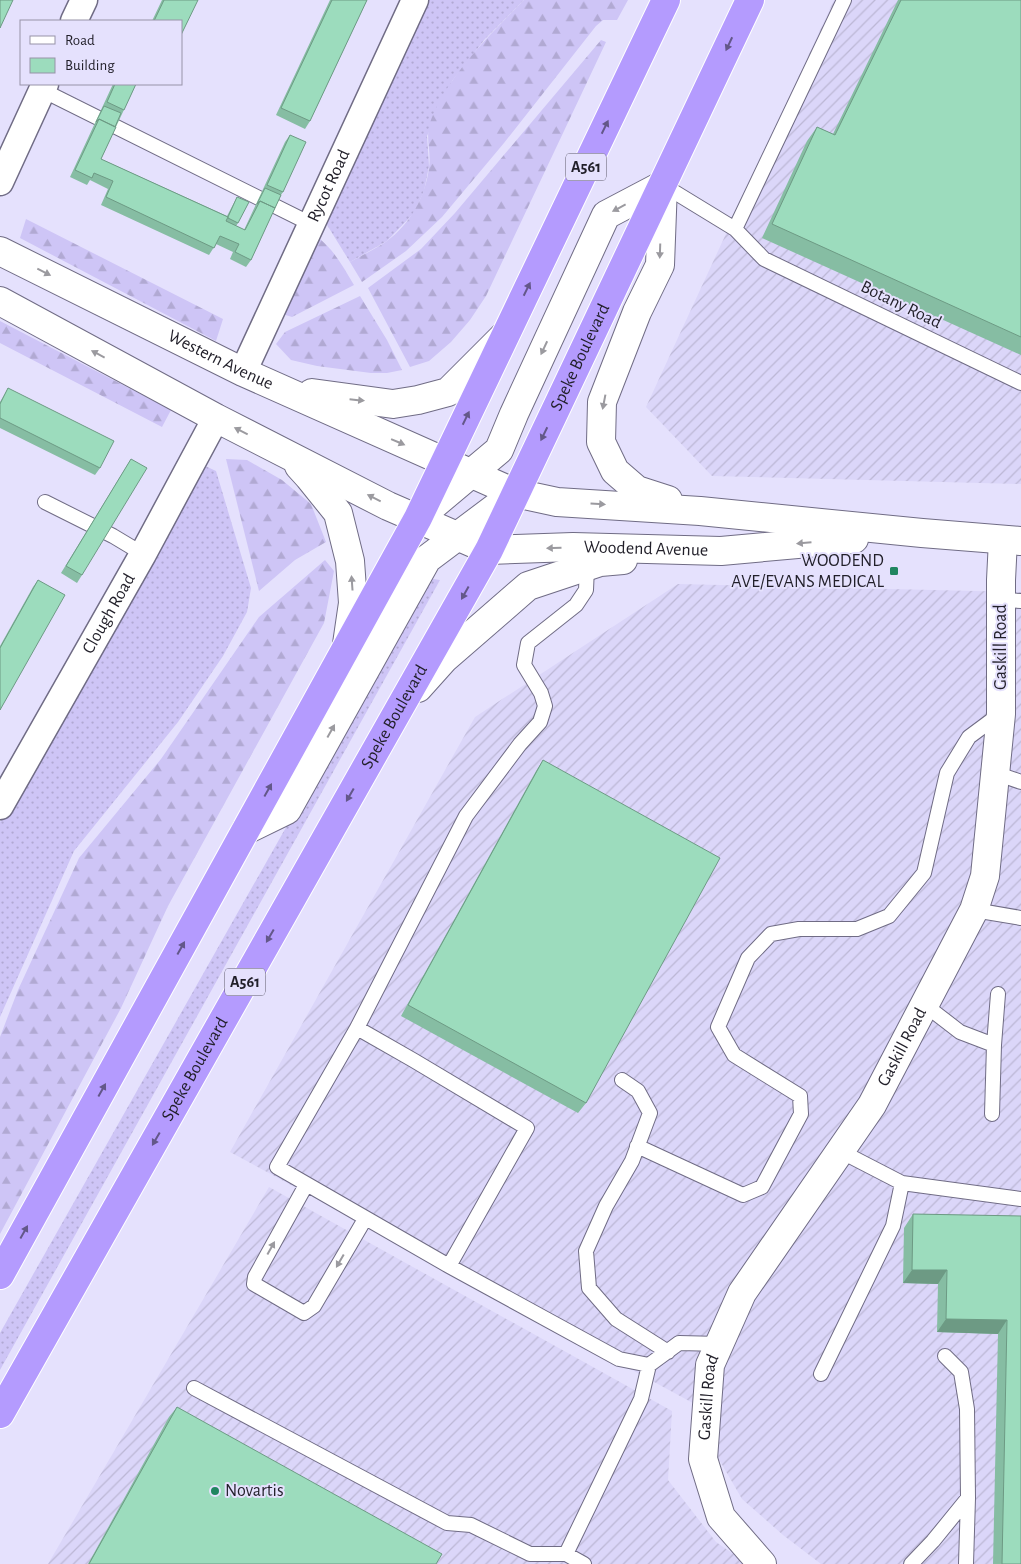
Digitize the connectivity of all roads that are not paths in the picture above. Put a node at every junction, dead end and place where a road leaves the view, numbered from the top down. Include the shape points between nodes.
1 (84, 0) edge
2 (415, 0) edge
3 (666, 0) edge
4 (750, 0) edge
5 (844, 0) edge
6 (74, 20) edge
7 (44, 87) edge
8 (0, 182) edge
9 (662, 185) junction
10 (311, 224) junction
11 (735, 229) junction
12 (0, 251) edge
13 (0, 302) edge
14 (506, 333) junction
15 (243, 372) junction
16 (1021, 383) edge
17 (274, 386) junction
18 (216, 418) junction
19 (285, 453) junction
20 (445, 462) junction
21 (471, 474) junction
22 (515, 493) junction
23 (45, 502) dead end
24 (700, 511) junction
25 (418, 518) junction
26 (922, 534) junction
27 (458, 536) junction
28 (1012, 540) edge
29 (489, 550) junction
30 (721, 551) junction
31 (143, 554) junction
32 (587, 566) junction
33 (1011, 601) edge
34 (347, 648) junction
35 (400, 708) junction
36 (1000, 714) junction
37 (995, 773) junction
38 (1021, 782) edge
39 (0, 806) edge
40 (246, 830) junction
41 (974, 910) junction
42 (1021, 918) edge
43 (998, 994) dead end
44 (925, 1006) junction
45 (357, 1028) junction
46 (994, 1045) junction
47 (622, 1080) dead end
48 (992, 1114) dead end
49 (637, 1146) junction
50 (840, 1151) junction
51 (902, 1183) junction
52 (306, 1185) junction
53 (1021, 1199) edge
54 (365, 1219) junction
55 (449, 1266) junction
56 (0, 1275) edge
57 (720, 1344) junction
58 (668, 1352) junction
59 (945, 1356) dead end
60 (649, 1365) junction
61 (821, 1374) dead end
62 (194, 1388) dead end
63 (0, 1414) edge
64 (968, 1498) junction
65 (566, 1554) junction
66 (584, 1564) edge
67 (762, 1564) edge
68 (911, 1564) edge
69 (966, 1564) edge

1 - 6 street
2 - 10 street, Rycot Road
14 -> 3 highway, A561
4 -> 9 highway, Speke Boulevard / A561
5 - 11 lane
7 - 8 street
7 - 10 lane
9 - 11 lane
9 -> 21 street, A561 via 606,215 499,450
9 -> 22 highway, Speke Boulevard / A561
9 -> 24 street via 660,265 637,312 602,402 601,442 615,471 637,490
10 - 15 street, Rycot Road
11 - 16 lane, Botany Road via 764,259
12 -> 15 street, Western Avenue
18 -> 13 street
17 -> 14 street via 392,404 418,400 448,392
20 -> 14 highway, A561
15 - 17 street, Western Avenue
17 -> 20 street, Western Avenue
19 -> 18 street
18 - 31 street, Clough Road
25 -> 19 street
34 -> 19 street via 353,603 350,561 338,513
20 - 21 street, Western Avenue
20 - 25 highway, A561
21 - 22 street, Woodend Avenue
21 - 25 street, A561
22 -> 24 street, Woodend Avenue via 557,502
22 - 27 street, A561
22 - 29 highway, Speke Boulevard / A561
23 - 31 lane
24 - 26 street, Woodend Avenue
25 - 27 street
25 - 34 highway, A561
26 - 28 street, Woodend Avenue
26 -> 30 street, Woodend Avenue
27 - 29 street
40 -> 27 street, A561 via 288,810 427,559
28 - 33 street, Gaskill Road
30 -> 29 street, Woodend Avenue via 573,547
29 -> 35 highway, Speke Boulevard / A561
30 - 32 street via 600,562
31 - 39 street, Clough Road
32 - 35 street via 528,586 444,658
32 - 45 lane via 586,590 576,605 528,643 524,665 545,706 540,722 466,816
33 - 36 street, Gaskill Road
40 -> 34 highway, A561
35 -> 63 highway, Speke Boulevard / A561
36 - 37 street, Gaskill Road
36 - 49 lane via 970,737 947,773 924,873 889,916 857,929 799,929 771,934 748,958 718,1027 734,1055 800,1096 801,1114 762,1187 743,1195
37 - 38 lane
37 - 41 street, Gaskill Road via 985,876
56 -> 40 highway, A561
41 - 42 lane
41 - 44 street, Gaskill Road
43 - 46 lane
44 - 46 lane via 960,1032
44 - 50 street, Gaskill Road via 872,1105
45 - 52 lane via 277,1168
45 - 55 lane via 527,1128
46 - 48 lane
47 - 49 lane via 638,1091 650,1112
49 - 58 lane via 586,1251 590,1288 616,1319
50 - 51 lane
50 - 57 street, Gaskill Road via 742,1293
51 - 53 lane
51 - 61 lane via 893,1226
52 - 54 lane
54 -> 52 lane via 314,1306 304,1313 254,1284
54 - 55 lane
55 - 60 lane via 619,1359
57 - 58 lane via 679,1342
57 - 67 street, Gaskill Road via 710,1365 703,1459 721,1517
58 - 60 lane
59 - 64 lane via 961,1372 967,1409
60 - 65 lane via 641,1399
62 - 65 lane via 447,1523 471,1525 530,1554
64 - 68 lane
64 - 69 lane
65 - 66 lane

